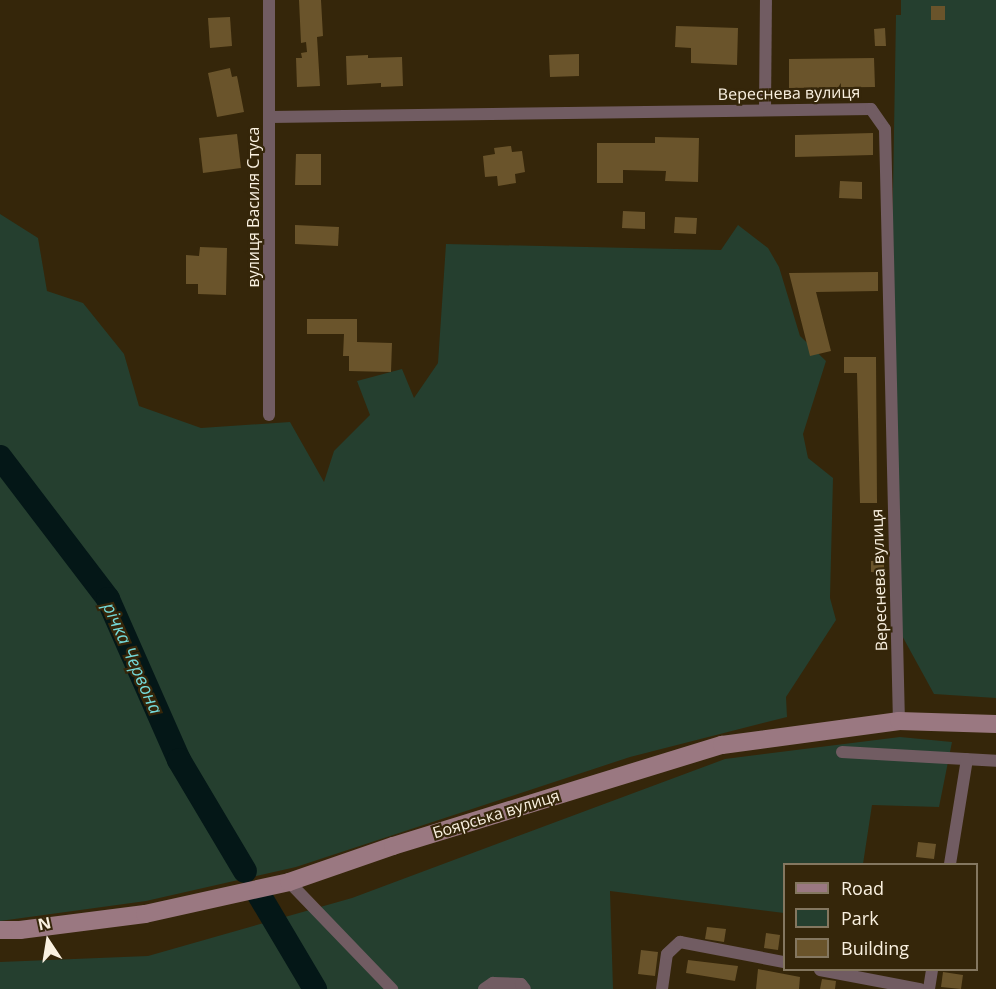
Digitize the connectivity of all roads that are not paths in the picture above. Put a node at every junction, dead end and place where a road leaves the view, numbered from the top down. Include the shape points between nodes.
1 (269, 0) edge
2 (766, 0) edge
3 (765, 110) junction
4 (270, 117) junction
5 (269, 415) dead end
6 (899, 721) junction
7 (996, 724) edge
8 (842, 752) dead end
9 (967, 759) junction
10 (996, 761) edge
11 (950, 863) edge
12 (289, 882) junction
13 (0, 930) edge
14 (783, 962) edge
15 (830, 971) edge
16 (932, 971) edge
17 (392, 989) edge
18 (484, 989) edge
19 (525, 989) edge
20 (662, 989) edge
21 (920, 989) edge
22 (928, 989) edge

1 - 4 street, вулиця Василя Стуса
2 - 3 street
3 - 4 street, Вереснева вулиця
3 - 6 street, Вереснева вулиця via 871,109 885,129
4 - 5 street, вулиця Василя Стуса
6 - 7 street, Боярська вулиця
6 - 12 street, Боярська вулиця via 722,746 393,846
8 - 9 street
9 - 10 street
9 - 11 street
12 - 13 street, Боярська вулиця via 145,914
12 - 17 street
14 - 20 street via 680,942 667,954
15 - 21 street
16 - 22 street
18 - 19 street via 493,983 521,984

